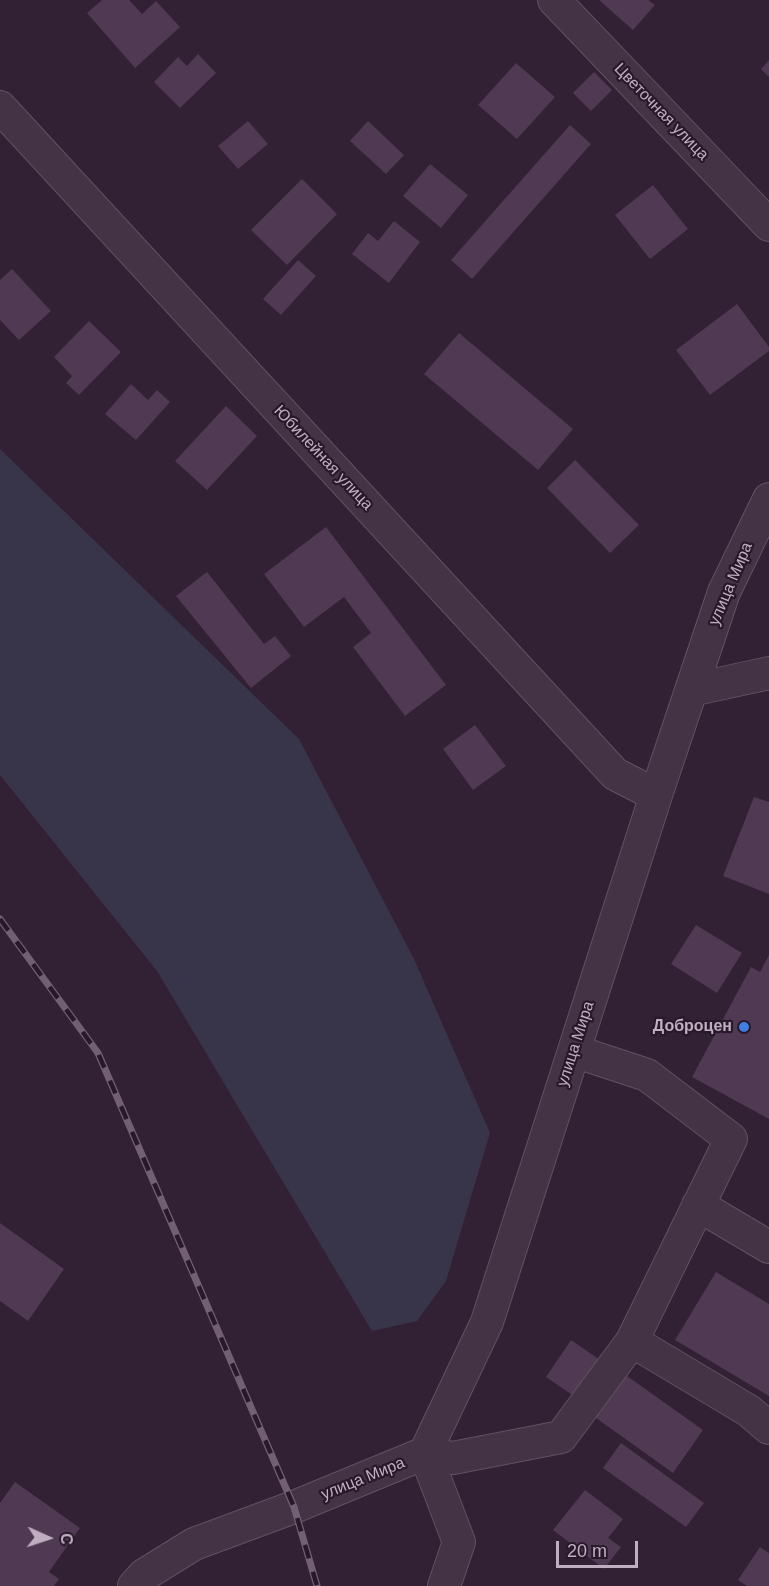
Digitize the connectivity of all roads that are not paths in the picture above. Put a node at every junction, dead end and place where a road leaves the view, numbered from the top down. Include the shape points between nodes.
1 (554, 0) edge
2 (0, 107) edge
3 (769, 225) edge
4 (769, 499) edge
5 (769, 673) edge
6 (691, 690) junction
7 (656, 795) junction
8 (574, 1051) junction
9 (698, 1205) junction
10 (769, 1247) edge
11 (632, 1341) junction
12 (769, 1428) edge
13 (425, 1453) junction
14 (134, 1586) edge
15 (444, 1586) edge

1 - 3 street, Цветочная улица
2 - 7 street, Юбилейная улица via 615,774
4 - 6 street, улица Мира via 724,592
5 - 6 street
6 - 7 street, улица Мира
7 - 8 street, улица Мира
8 - 9 street via 648,1075 731,1138
8 - 13 street, улица Мира via 487,1322
9 - 10 street
9 - 11 street
11 - 12 street via 749,1411
11 - 13 street via 561,1437 453,1458
13 - 14 street, улица Мира via 194,1544 144,1575
13 - 15 street via 459,1542

